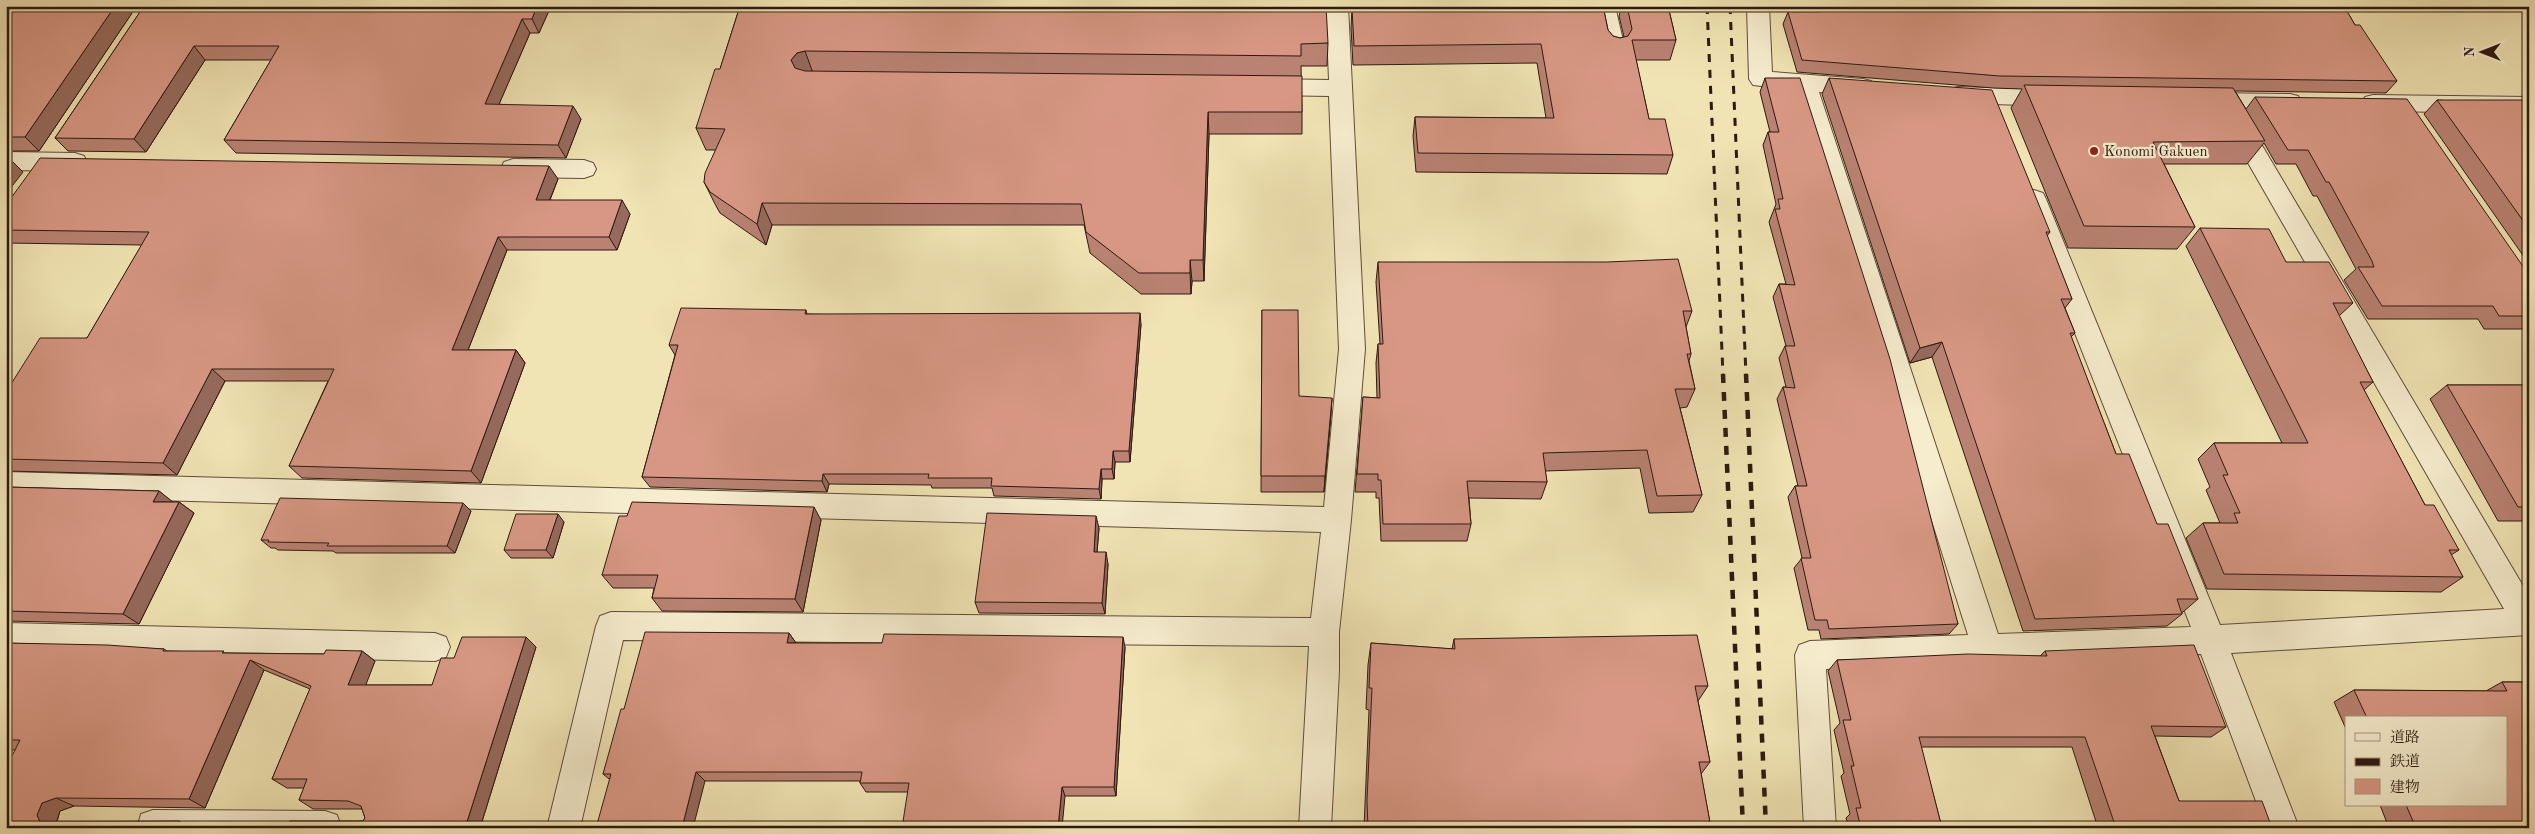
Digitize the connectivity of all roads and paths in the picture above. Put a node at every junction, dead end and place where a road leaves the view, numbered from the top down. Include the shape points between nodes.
1 (1337, 6) edge
2 (1606, 6) edge
3 (1758, 6) edge
4 (1615, 49) edge
5 (1805, 83) junction
6 (1240, 87) edge
7 (1339, 88) junction
8 (1884, 89) edge
9 (1934, 93) edge
10 (1993, 98) junction
11 (2080, 99) edge
12 (2185, 100) edge
13 (2224, 101) junction
14 (2312, 102) edge
15 (2352, 103) edge
16 (2401, 103) junction
17 (2529, 105) edge
18 (2004, 125) edge
19 (2417, 127) edge
20 (63, 137) edge
21 (6, 161) edge
22 (47, 161) junction
23 (97, 162) edge
24 (494, 168) edge
25 (584, 169) dead end
26 (2026, 180) edge
27 (30, 185) edge
28 (6, 484) edge
29 (1337, 520) junction
30 (2528, 621) edge
31 (1324, 632) junction
32 (6, 637) edge
33 (2212, 640) junction
34 (435, 647) dead end
35 (1987, 648) junction
36 (123, 825) edge
37 (232, 827) edge
38 (351, 827) edge
39 (563, 828) edge
40 (1315, 828) edge
41 (1820, 828) edge
42 (2283, 828) edge

1 - 7 street
2 - 4 lane
3 - 5 street via 1761,79
5 - 8 street
5 - 35 street
6 - 7 street
7 - 29 street via 1352,349
9 - 10 street
10 - 11 street
10 - 18 street
12 - 13 street
13 - 14 street
13 - 30 street
15 - 16 street
16 - 17 street
16 - 19 street
20 - 22 street
21 - 22 street
22 - 23 street
22 - 27 street
24 - 25 street
26 - 33 street
28 - 29 street
29 - 31 street
30 - 33 street
31 - 39 street via 611,626
31 - 40 street
32 - 34 street
33 - 35 street
33 - 42 street
35 - 41 street via 1810,655
36 - 37 street
37 - 38 street

